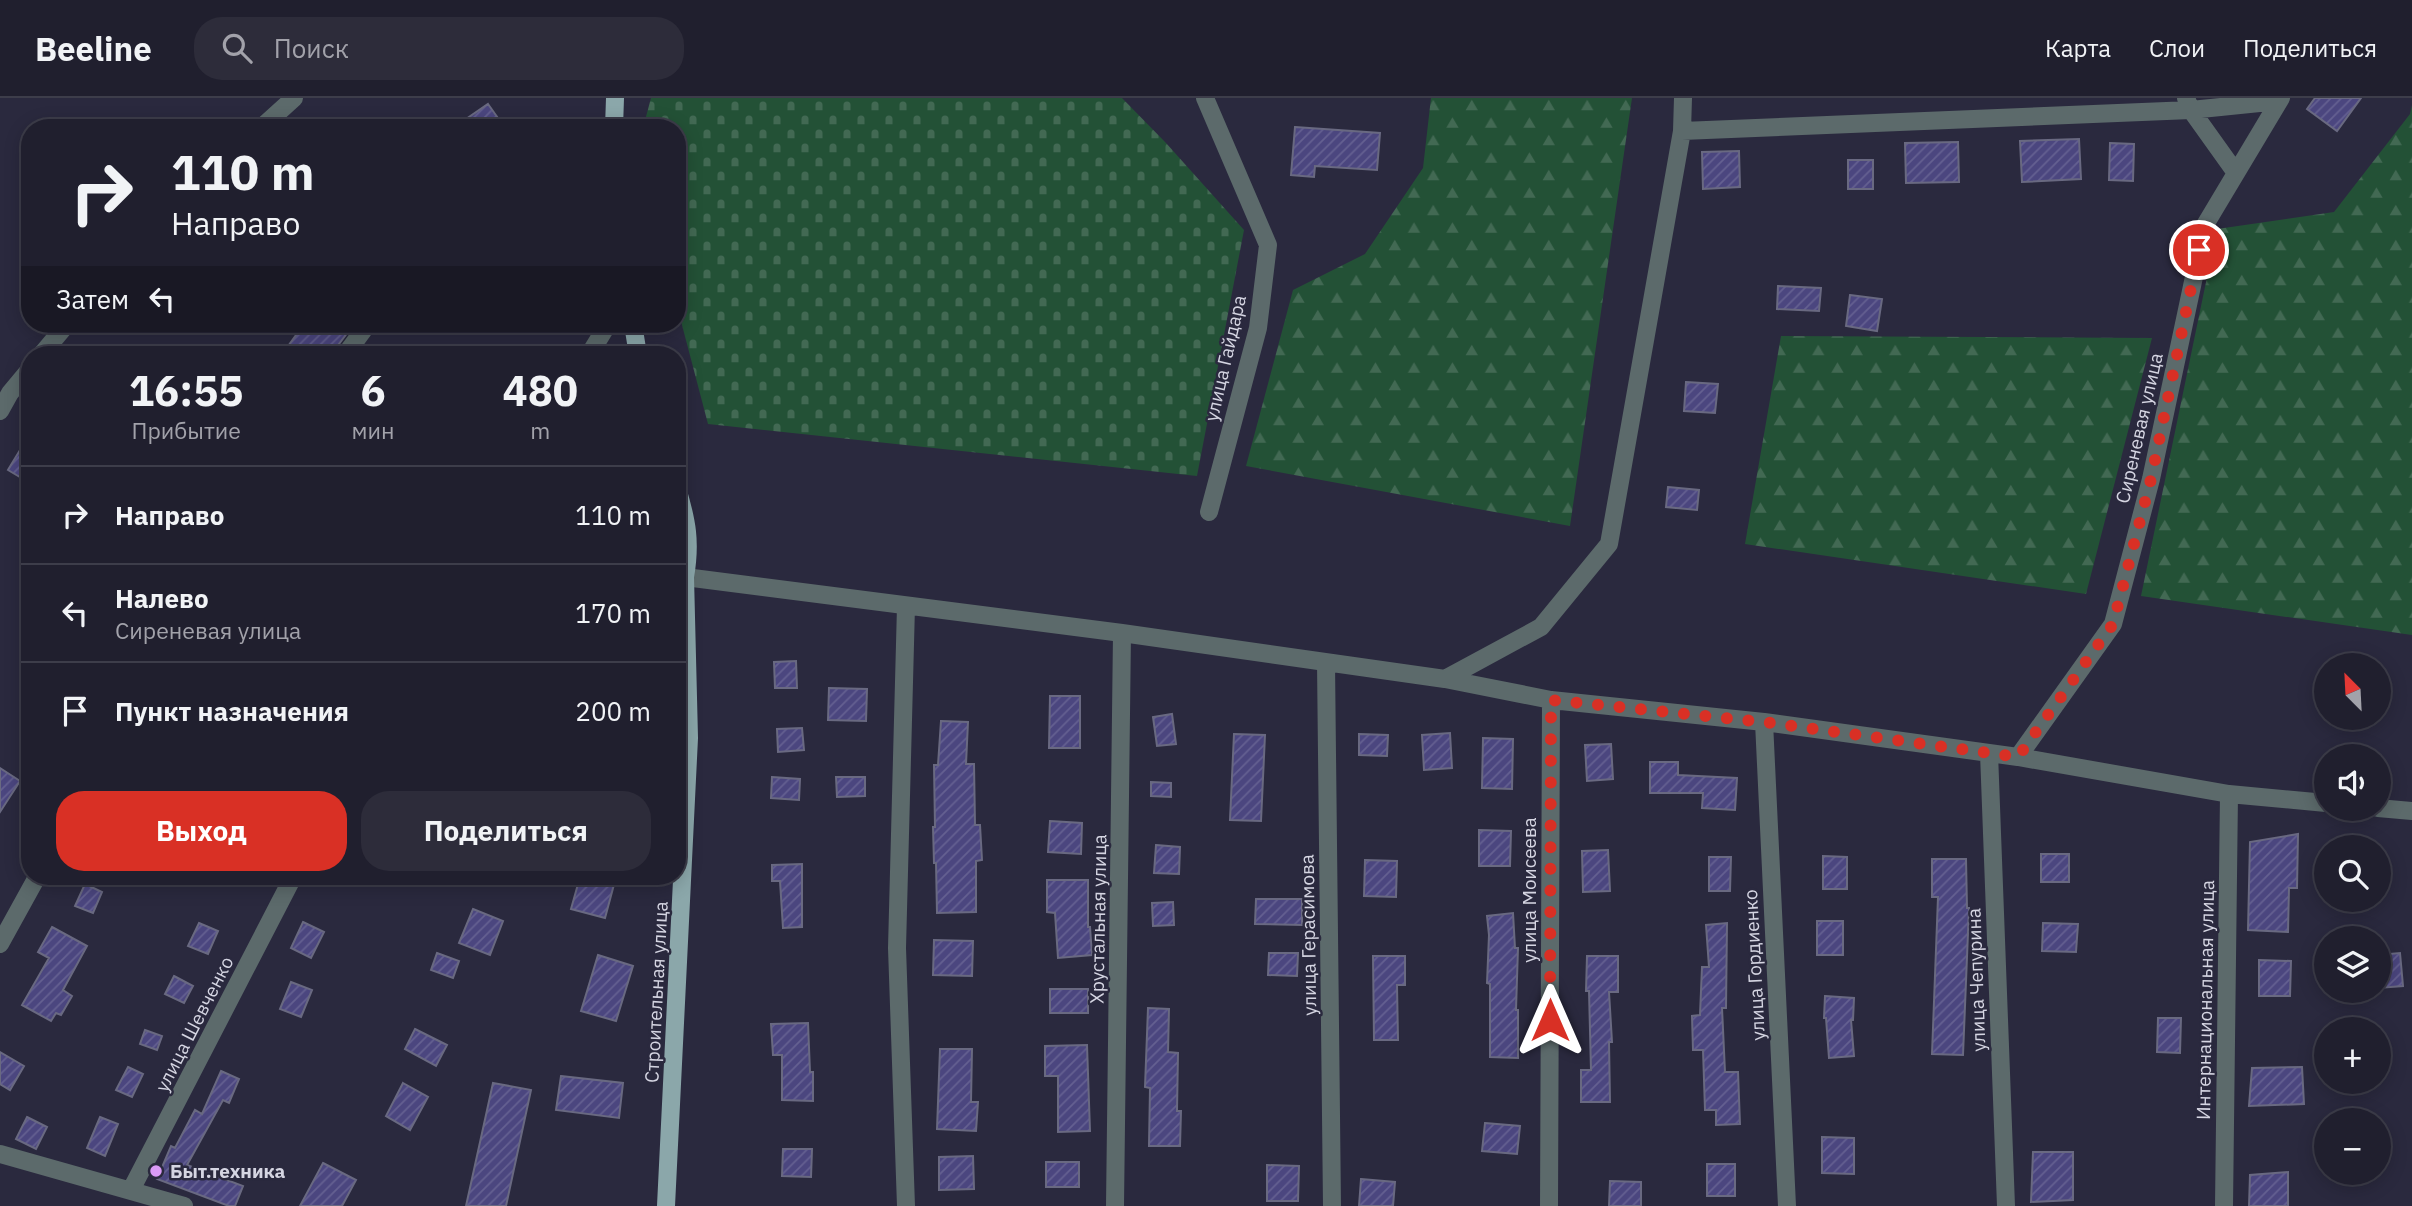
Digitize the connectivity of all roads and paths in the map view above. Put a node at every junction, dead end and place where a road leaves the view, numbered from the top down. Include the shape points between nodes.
1 (293, 98) edge
2 (615, 98) edge
3 (1205, 98) edge
4 (1683, 98) edge
5 (2280, 100) edge
6 (2189, 104) edge
7 (271, 119) edge
8 (614, 119) edge
9 (1682, 131) junction
10 (2236, 173) junction
11 (21, 378) edge
12 (5, 395) edge
13 (0, 411) edge
14 (1209, 512) dead end
15 (686, 519) edge
16 (686, 570) edge
17 (686, 577) edge
18 (906, 606) junction
19 (686, 617) edge
20 (1122, 633) junction
21 (1326, 663) junction
22 (1445, 679) junction
23 (1551, 700) junction
24 (1764, 722) junction
25 (1989, 753) junction
26 (2018, 757) junction
27 (2229, 794) junction
28 (686, 799) edge
29 (2314, 802) edge
30 (2391, 809) edge
31 (2412, 811) edge
32 (33, 885) edge
33 (289, 885) edge
34 (682, 885) edge
35 (0, 944) edge
36 (0, 1154) edge
37 (131, 1189) junction
38 (184, 1206) edge
39 (666, 1206) edge
40 (906, 1206) edge
41 (1115, 1206) edge
42 (1332, 1206) edge
43 (1549, 1206) edge
44 (1787, 1206) edge
45 (2006, 1206) edge
46 (2224, 1206) edge

1 - 7 street
2 - 8 main road
3 - 14 street, улица Гайдара via 1268,245 1258,328
4 - 9 street
5 - 6 street
5 - 10 street, Сиреневая улица
6 - 9 street
6 - 10 street
9 - 22 street via 1609,544 1541,628
10 - 26 street, Сиреневая улица via 2205,225 2151,479 2113,624
11 - 12 street
12 - 13 street
15 - 16 main road, Строительная улица
17 - 18 street
18 - 20 street
18 - 40 street via 897,948
19 - 28 main road, Строительная улица
20 - 21 street
20 - 41 street, Хрустальная улица
21 - 22 street
21 - 42 street, улица Герасимова
22 - 23 street
23 - 24 street
23 - 43 street, улица Моисеева
24 - 25 street
24 - 44 street, улица Гордиенко
25 - 26 street
25 - 45 street, улица Чепурина
26 - 27 street
27 - 29 street
27 - 46 street, Интернациональная улица
30 - 31 street
32 - 35 street
33 - 37 street, улица Шевченко
34 - 39 main road, Строительная улица
36 - 37 street
37 - 38 street

